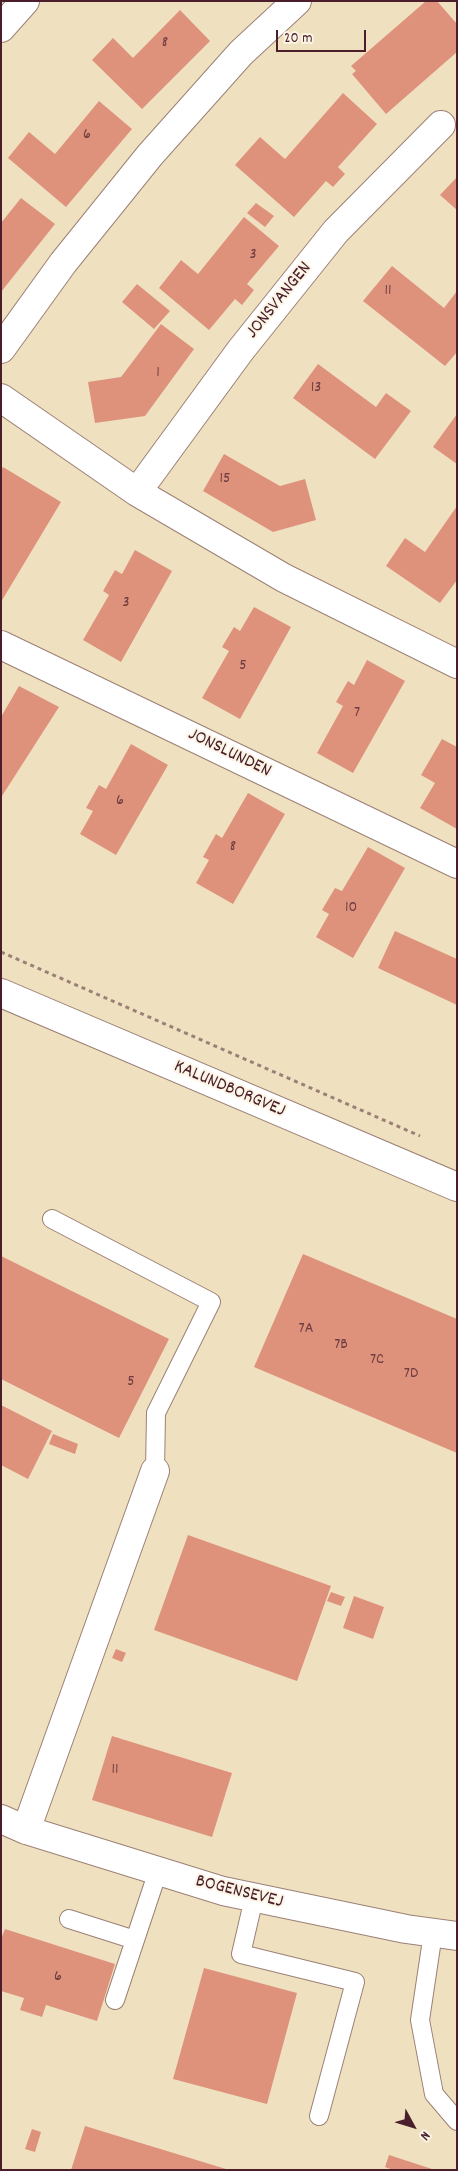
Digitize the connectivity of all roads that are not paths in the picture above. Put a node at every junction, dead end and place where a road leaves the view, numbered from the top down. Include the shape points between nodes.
1 (25, 1) edge
2 (297, 1) edge
3 (1, 28) edge
4 (441, 125) dead end
5 (1, 349) edge
6 (1, 398) edge
7 (137, 492) junction
8 (1, 645) edge
9 (455, 658) edge
10 (457, 864) edge
11 (1, 993) edge
12 (457, 1187) edge
13 (52, 1218) dead end
14 (155, 1471) joint
15 (1, 1820) edge
16 (26, 1830) junction
17 (158, 1871) junction
18 (254, 1898) junction
19 (69, 1919) dead end
20 (445, 1934) edge
21 (135, 1940) junction
22 (115, 2000) dead end
23 (319, 2116) dead end
24 (457, 2121) edge

1 - 3 street
2 - 5 street via 240,53 150,155 63,263
4 - 7 street, JONSVANGEN via 336,231 240,351
6 - 7 street
7 - 9 street via 284,578
8 - 10 street, JONSLUNDEN
11 - 12 street, KALUNDBORGVEJ
13 - 14 lane via 211,1302 156,1413
14 - 16 street
15 - 16 street, BOGENSEVEJ
16 - 17 street, BOGENSEVEJ
17 - 18 street, BOGENSEVEJ
17 - 21 lane
18 - 20 street, BOGENSEVEJ
18 - 23 lane via 241,1954 355,1982
19 - 21 lane
20 - 24 lane via 420,2020 434,2094
21 - 22 lane

